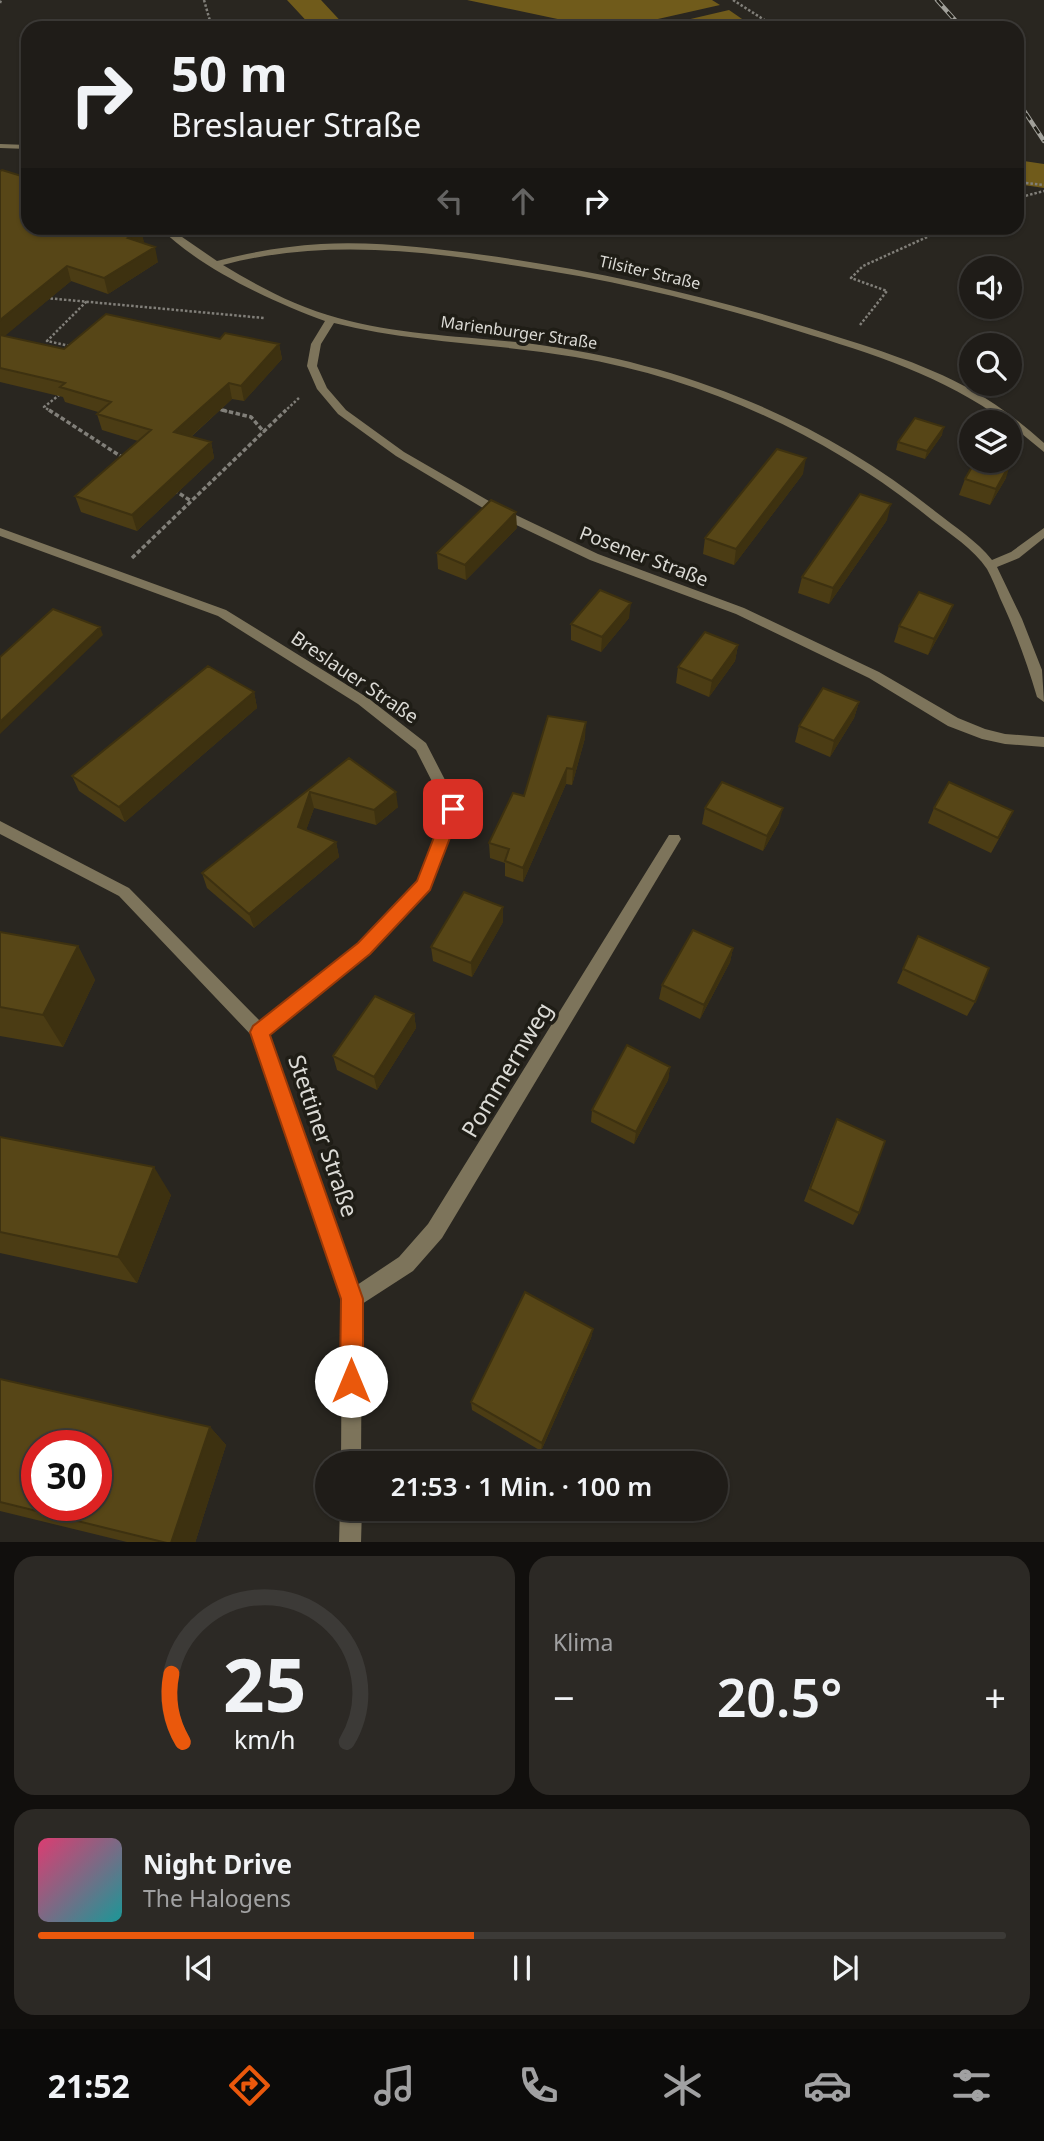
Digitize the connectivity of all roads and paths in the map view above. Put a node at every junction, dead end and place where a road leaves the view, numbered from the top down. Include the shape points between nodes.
1 (204, 0) edge
2 (733, 0) edge
3 (210, 21) edge
4 (766, 21) edge
5 (0, 146) edge
6 (21, 147) edge
7 (1024, 184) edge
8 (1044, 185) edge
9 (1044, 191) edge
10 (1024, 196) edge
11 (174, 235) edge
12 (932, 235) edge
13 (217, 264) junction
14 (41, 297) edge
15 (87, 301) junction
16 (306, 310) junction
17 (331, 319) junction
18 (846, 343) junction
19 (86, 349) edge
20 (72, 386) edge
21 (295, 402) dead end
22 (213, 408) edge
23 (264, 432) junction
24 (1044, 449) edge
25 (134, 465) edge
26 (168, 487) edge
27 (191, 501) junction
28 (0, 532) edge
29 (1044, 532) edge
30 (990, 565) junction
31 (116, 574) junction
32 (1044, 697) edge
33 (1044, 742) edge
34 (0, 827) edge
35 (674, 839) dead end
36 (260, 1032) junction
37 (352, 1299) junction
38 (351, 1451) edge
39 (351, 1521) edge
40 (350, 1542) edge

1 - 3 path
2 - 4 path
5 - 6 street
7 - 8 path
9 - 10 path
11 - 13 street, Marienburger Straße
12 - 18 path via 863,266 851,278 887,290
13 - 16 street, Marienburger Straße
13 - 18 street, Tilsiter Straße via 272,251 311,248 451,253 664,289
14 - 15 path
15 - 16 path via 282,320
15 - 19 path via 47,341
16 - 17 street, Marienburger Straße
17 - 30 street, Marienburger Straße via 383,330 577,354 662,374 749,402 844,451 914,497
17 - 33 street, Posener Straße via 316,344 312,366 322,389 342,412 400,454 497,512 594,557 740,611 874,675 953,722 993,737
18 - 24 street, Tilsiter Straße via 967,393 1027,431
20 - 25 path via 44,407
21 - 23 path
22 - 23 path via 251,417
23 - 27 path
26 - 27 path
27 - 31 path
28 - 31 street, Breslauer Straße
29 - 30 street via 1015,555
30 - 32 street, Marienburger Straße via 1024,635
31 - 36 street, Breslauer Straße via 222,613 363,701 421,747 453,809 424,885 364,948
34 - 36 street, Stettiner Straße via 124,892
35 - 37 street, Pommernweg via 435,1231 406,1264
36 - 37 street, Stettiner Straße
37 - 38 street, Stettiner Straße
39 - 40 street

